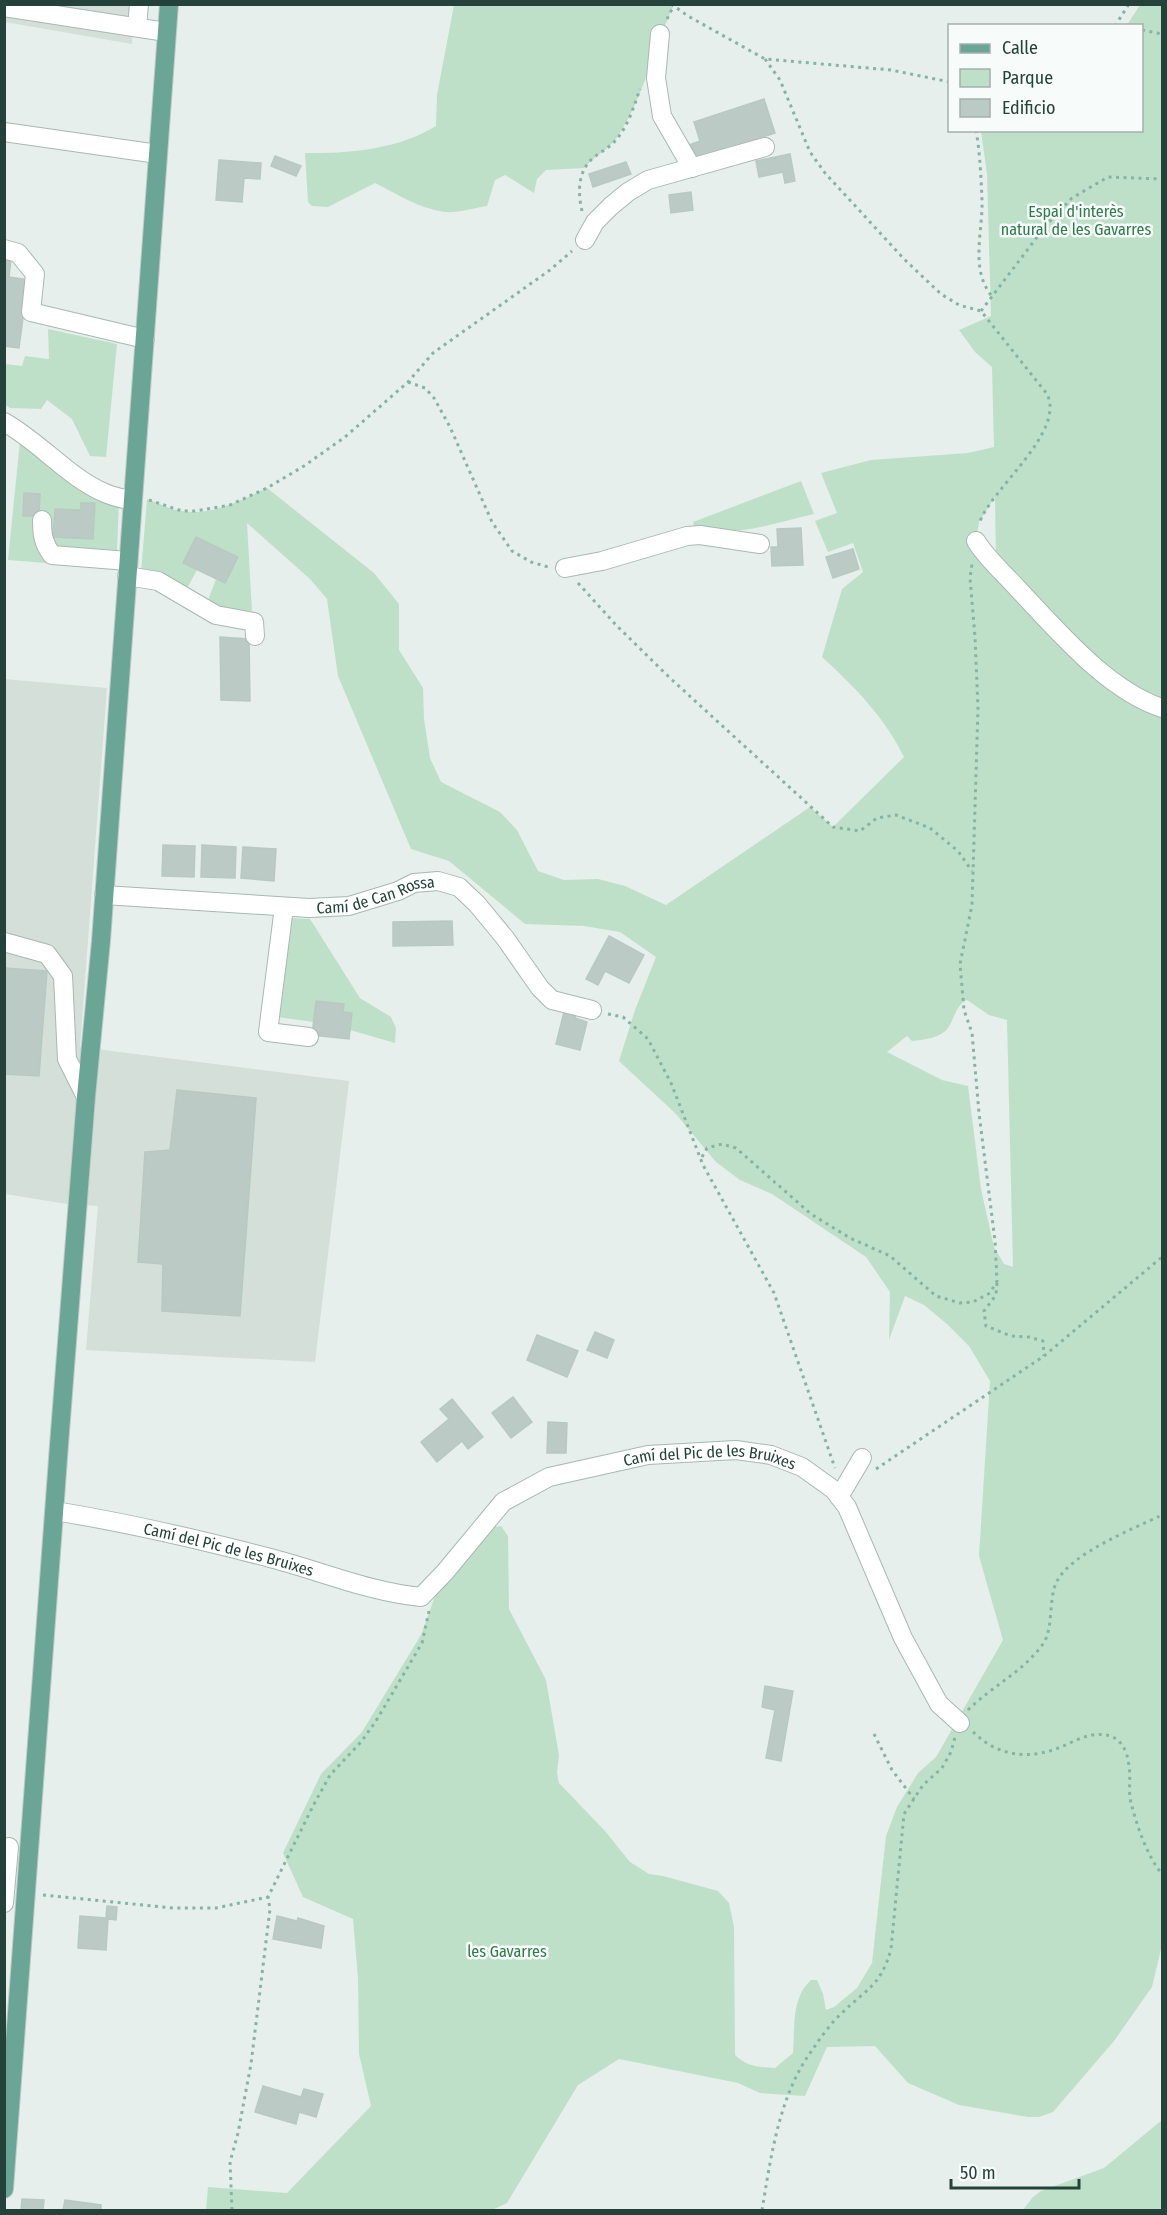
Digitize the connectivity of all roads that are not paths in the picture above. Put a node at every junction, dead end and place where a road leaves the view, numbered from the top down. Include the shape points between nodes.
1 (139, 4) edge
2 (169, 4) edge
3 (4, 7) edge
4 (136, 27) junction
5 (166, 32) junction
6 (660, 34) road end
7 (4, 132) edge
8 (765, 147) dead end
9 (158, 154) junction
10 (692, 168) junction
11 (585, 240) road end
12 (4, 249) edge
13 (145, 339) junction
14 (4, 422) edge
15 (132, 501) junction
16 (42, 520) dead end
17 (976, 541) road end
18 (760, 544) dead end
19 (565, 568) road end
20 (128, 569) junction
21 (255, 636) dead end
22 (1162, 708) edge
23 (104, 895) junction
24 (284, 907) junction
25 (4, 942) edge
26 (592, 1010) road end
27 (309, 1037) dead end
28 (86, 1097) junction
29 (867, 1465) road end
30 (839, 1497) junction
31 (55, 1511) junction
32 (960, 1723) road end
33 (7, 1847) edge
34 (29, 1848) junction
35 (4, 1903) edge
36 (4, 2189) edge

1 - 4 street
2 - 5 main road
3 - 4 street
4 - 5 street
5 - 9 main road
6 - 10 street via 656,78 662,116
7 - 9 street
8 - 10 street
9 - 13 main road
10 - 11 street via 648,180 628,192 595,222
12 - 13 street via 18,253 35,274 31,312
13 - 15 main road
14 - 15 street via 89,484
15 - 20 main road
16 - 20 street via 42,534 52,555
17 - 22 street via 1097,668 1122,687
18 - 19 street via 687,536
20 - 21 street via 158,581 216,615 254,621
20 - 23 main road
23 - 24 street, Camí de Can Rossa
23 - 28 main road
24 - 26 street, Camí de Can Rossa via 349,906 414,883 438,881 459,887 505,938 552,1000
24 - 27 street via 268,1032
25 - 28 street via 46,954 63,976 67,1059
28 - 31 main road
29 - 30 street
30 - 31 street, Camí del Pic de les Bruixes via 802,1467 771,1455 736,1449 648,1455 549,1477 503,1502 421,1596 392,1594 263,1557
30 - 32 street, Camí del Pic de les Bruixes via 853,1520 903,1638 939,1704
31 - 34 main road
33 - 34 street
33 - 35 street
34 - 36 main road

